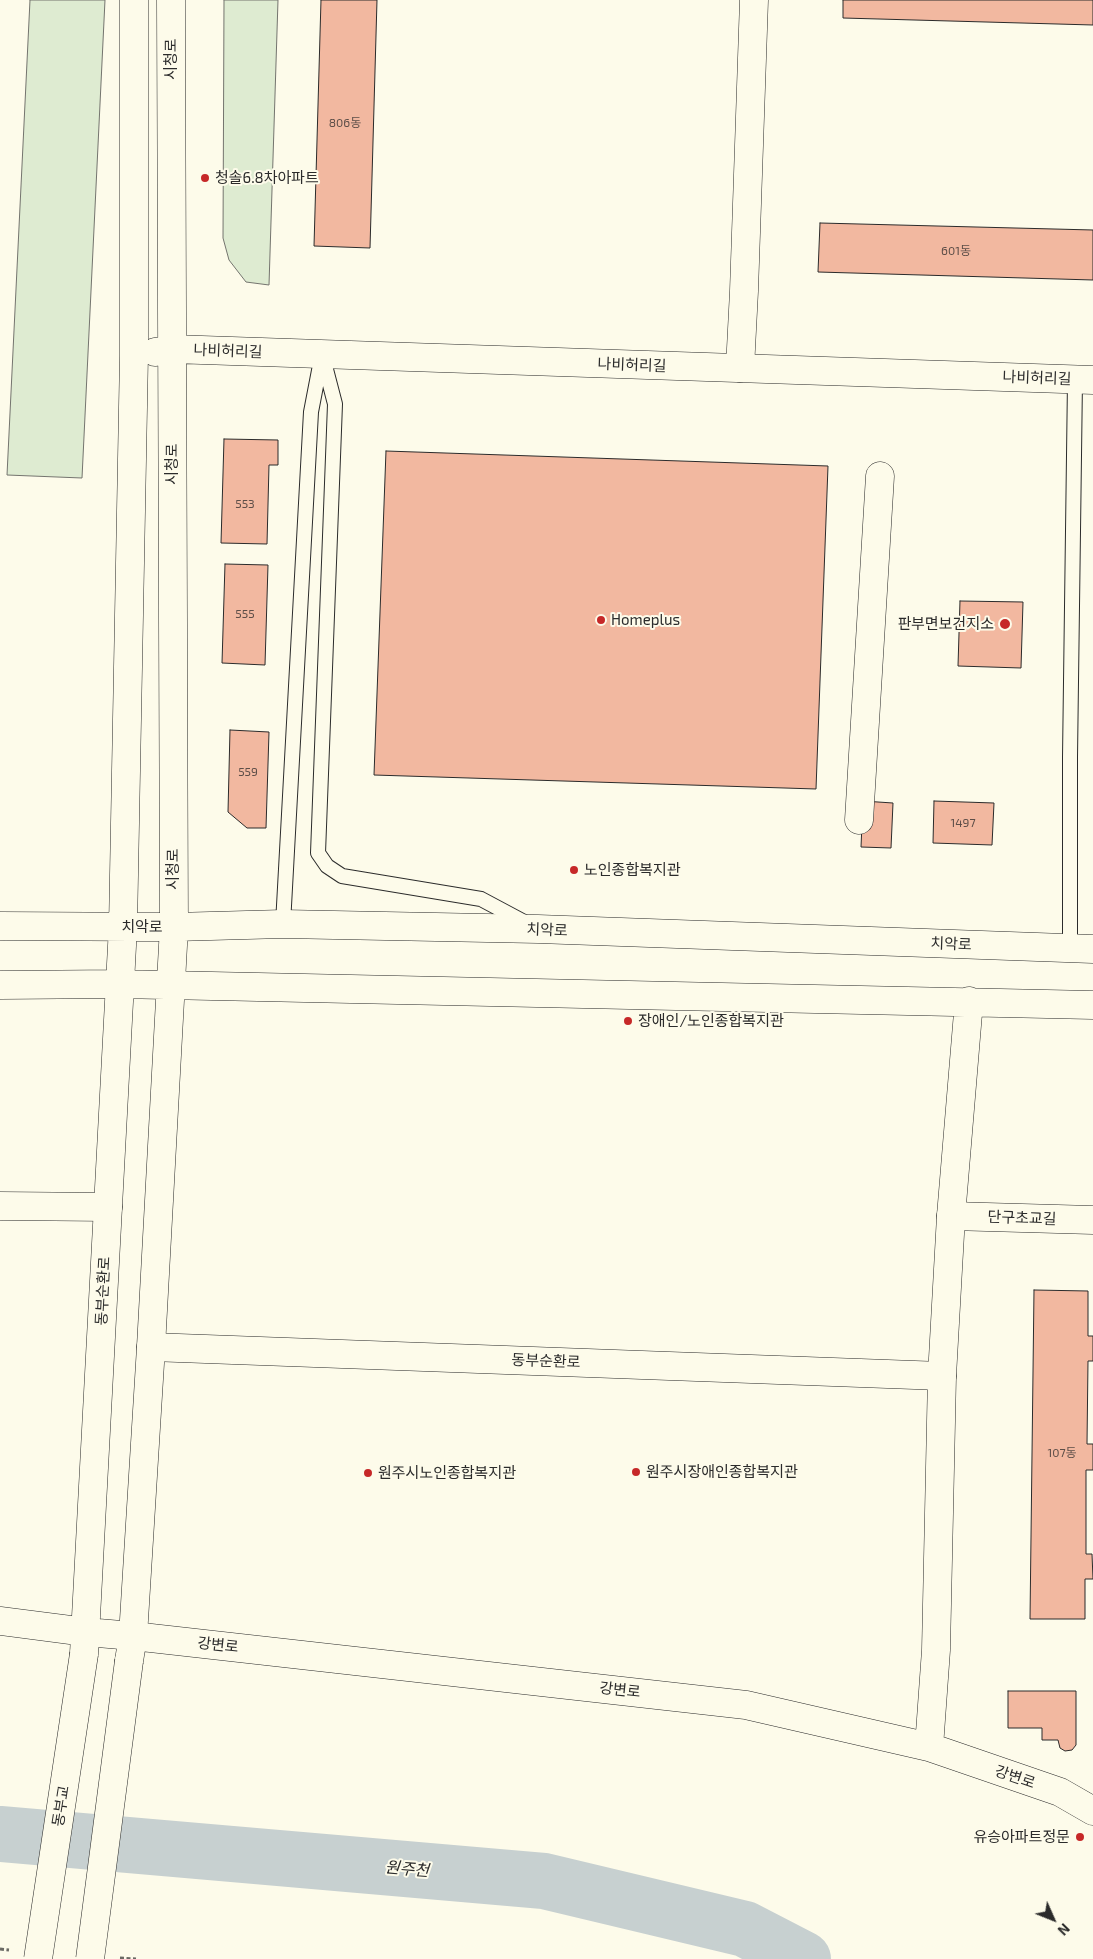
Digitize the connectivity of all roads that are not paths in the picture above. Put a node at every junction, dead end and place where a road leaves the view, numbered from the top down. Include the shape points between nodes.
1 (134, 0) edge
2 (171, 0) edge
3 (754, 0) edge
4 (172, 349) junction
5 (322, 354) junction
6 (134, 355) junction
7 (740, 368) junction
8 (1084, 380) edge
9 (880, 476) dead end
10 (859, 820) dead end
11 (283, 924) junction
12 (0, 926) edge
13 (124, 927) junction
14 (174, 928) junction
15 (538, 929) junction
16 (1082, 949) edge
17 (119, 984) junction
18 (0, 985) edge
19 (172, 985) junction
20 (968, 1001) junction
21 (1093, 1005) edge
22 (0, 1206) edge
23 (108, 1206) junction
24 (951, 1216) junction
25 (1093, 1220) edge
26 (150, 1347) junction
27 (942, 1376) junction
28 (0, 1621) edge
29 (85, 1643) junction
30 (131, 1648) junction
31 (929, 1747) junction
32 (1093, 1811) edge
33 (38, 1959) edge
34 (90, 1959) edge

1 - 6 street
2 - 4 street, 시청로
3 - 7 street
4 - 5 street, 나비허리길
4 - 6 street, 나비허리길
4 - 14 street, 시청로
5 - 7 street, 나비허리길
5 - 11 lane via 311,412
5 - 15 lane via 335,404 318,853 327,866 342,876 481,899
6 - 13 street
7 - 8 street, 나비허리길
8 - 16 lane via 1070,757
9 - 10 street
11 - 14 street, 치악로
11 - 15 street, 치악로
12 - 13 street, 치악로
13 - 14 street, 치악로
13 - 17 street, 동부순환로
14 - 19 street
15 - 16 street, 치악로
17 - 18 street
17 - 19 street
17 - 23 street, 동부순환로
19 - 20 street
19 - 26 street
20 - 21 street
20 - 24 street
22 - 23 street
23 - 29 street, 동부순환로
24 - 25 street, 단구초교길
24 - 27 street
26 - 27 street, 동부순환로
26 - 30 street
27 - 31 street via 936,1650
28 - 29 street, 강변로
29 - 30 street, 강변로
29 - 33 street, 동부교, bridge
30 - 31 street, 강변로 via 746,1704
30 - 34 street, bridge
31 - 32 street, 강변로 via 1060,1792

